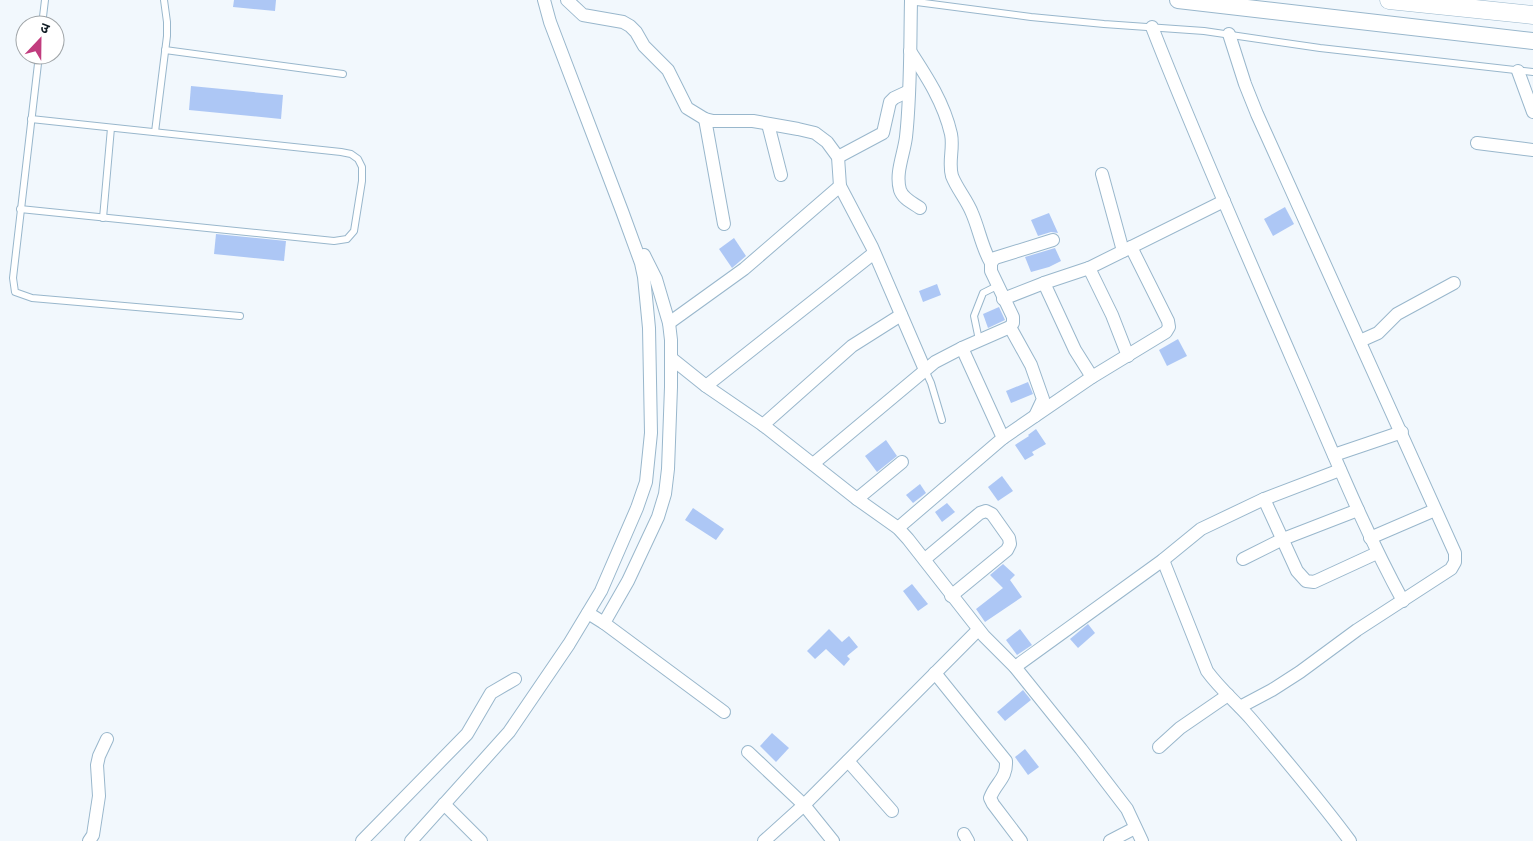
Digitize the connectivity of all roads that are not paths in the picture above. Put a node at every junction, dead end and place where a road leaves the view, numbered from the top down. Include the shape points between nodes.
1 (45, 0) edge
2 (164, 0) edge
3 (544, 0) edge
4 (567, 0) edge
5 (1178, 0) edge
6 (1390, 0) edge
7 (908, 1) edge
8 (1430, 2) edge
9 (43, 15) edge
10 (1533, 15) edge
11 (1152, 27) junction
12 (1229, 34) junction
13 (1533, 40) edge
14 (165, 50) junction
15 (910, 52) junction
16 (38, 65) edge
17 (1518, 71) junction
18 (1533, 72) edge
19 (343, 74) dead end
20 (909, 91) junction
21 (1533, 112) edge
22 (31, 119) junction
23 (705, 119) junction
24 (768, 124) junction
25 (111, 128) junction
26 (155, 132) junction
27 (1477, 143) dead end
28 (1533, 150) edge
29 (838, 157) junction
30 (1102, 174) dead end
31 (781, 175) dead end
32 (840, 186) junction
33 (1224, 201) junction
34 (920, 208) dead end
35 (20, 210) junction
36 (622, 211) junction
37 (103, 218) junction
38 (724, 224) dead end
39 (1053, 240) dead end
40 (1127, 249) junction
41 (874, 253) junction
42 (992, 263) junction
43 (1089, 268) junction
44 (1044, 283) junction
45 (1454, 283) dead end
46 (997, 286) junction
47 (1003, 299) junction
48 (240, 316) dead end
49 (901, 316) junction
50 (669, 323) junction
51 (1010, 327) junction
52 (979, 340) junction
53 (1360, 341) junction
54 (962, 348) junction
55 (1128, 356) junction
56 (671, 358) junction
57 (925, 370) junction
58 (1092, 377) junction
59 (706, 386) junction
60 (1035, 416) junction
61 (942, 420) dead end
62 (763, 425) junction
63 (1402, 432) junction
64 (1003, 438) junction
65 (1334, 455) junction
66 (902, 462) dead end
67 (813, 464) junction
68 (1340, 470) junction
69 (857, 499) junction
70 (1264, 499) junction
71 (1358, 510) junction
72 (1435, 510) junction
73 (898, 528) junction
74 (1370, 538) junction
75 (1283, 539) junction
76 (1377, 553) junction
77 (925, 559) junction
78 (1243, 559) dead end
79 (1163, 560) junction
80 (951, 596) junction
81 (1403, 601) junction
82 (588, 613) junction
83 (604, 623) junction
84 (978, 630) junction
85 (1014, 667) junction
86 (935, 673) junction
87 (516, 679) dead end
88 (1228, 695) junction
89 (1240, 707) junction
90 (724, 712) dead end
91 (107, 739) dead end
92 (1159, 747) dead end
93 (748, 752) dead end
94 (848, 760) junction
95 (444, 804) junction
96 (804, 805) junction
97 (892, 811) dead end
98 (1136, 828) junction
99 (89, 841) edge
100 (362, 841) edge
101 (411, 841) edge
102 (481, 841) edge
103 (764, 841) edge
104 (833, 841) edge
105 (1021, 841) edge
106 (1110, 841) edge
107 (1142, 841) edge
108 (1350, 841) edge

1 - 9 lane
2 - 14 lane via 167,22
3 - 36 street
4 - 23 street via 583,15 630,26 668,70 687,108
5 - 13 street
6 - 8 main road
7 - 11 lane via 1040,18
7 - 15 street
8 - 10 main road
11 - 12 lane
11 - 33 street
12 - 17 lane
12 - 53 street via 1244,84
14 - 19 lane
14 - 26 lane
15 - 20 street
15 - 42 street via 931,84 946,116 953,146 952,175 972,212
16 - 22 lane
17 - 18 lane
17 - 21 street
20 - 29 street via 890,102 883,133
20 - 34 street via 906,138 898,179 907,200
22 - 25 lane
22 - 35 lane
23 - 24 street
23 - 38 street
24 - 29 street via 815,133
24 - 31 street
25 - 26 lane
25 - 37 lane
26 - 37 lane via 351,154 362,167 353,234 347,239 334,241
27 - 28 street
29 - 32 street
30 - 40 street
32 - 41 street
32 - 50 street via 744,269
33 - 40 street
33 - 65 street
35 - 37 lane
35 - 48 lane via 13,278 15,292 32,298
36 - 50 street via 656,279
36 - 82 street via 641,263 650,328 650,456 637,508
39 - 42 street via 995,258
40 - 43 street
40 - 55 street via 1168,321 1166,332
41 - 49 street
41 - 59 street
42 - 46 street via 991,271
43 - 44 street
43 - 55 street
44 - 47 street
44 - 58 street via 1075,350
45 - 53 street via 1397,314 1378,333
46 - 47 street
46 - 52 lane via 983,293 974,316
47 - 51 street via 1012,317
49 - 57 street
49 - 62 street via 852,346
50 - 56 street
51 - 52 street
51 - 60 street via 1030,365 1043,400
52 - 54 street
53 - 63 street
54 - 57 street
54 - 64 street
55 - 58 street
56 - 59 street
56 - 83 street via 668,469 664,494 658,517 632,573
57 - 61 lane
57 - 67 street
58 - 60 street
59 - 62 street
60 - 64 street
62 - 67 street
63 - 65 street
63 - 72 street
64 - 73 street
65 - 68 street
66 - 69 street
67 - 69 street
68 - 70 street
68 - 71 street
69 - 73 street
70 - 75 street
70 - 79 street via 1201,529
71 - 74 street
71 - 75 street
72 - 74 street
72 - 81 street via 1455,554 1455,562 1451,569
73 - 77 street
74 - 76 street
75 - 76 street via 1297,571 1306,581 1314,582
75 - 78 street
76 - 81 street
77 - 80 street
77 - 80 street via 986,511 992,514 1009,538 1007,550
79 - 85 street
79 - 88 street via 1208,671
80 - 84 street
81 - 89 street via 1300,672
82 - 83 street
82 - 95 street via 509,732
83 - 90 street
84 - 85 street
84 - 86 street
85 - 98 street via 1121,802
86 - 94 street
86 - 105 street via 1006,761 1003,779 990,798
87 - 100 street via 491,693 467,734
88 - 89 street
88 - 92 street via 1180,728
89 - 108 street via 1323,804
91 - 99 street via 97,765 99,796 93,835
93 - 96 street
94 - 96 street
94 - 97 street
95 - 101 street
95 - 102 street
96 - 103 street
96 - 104 street
98 - 106 street
98 - 107 street

